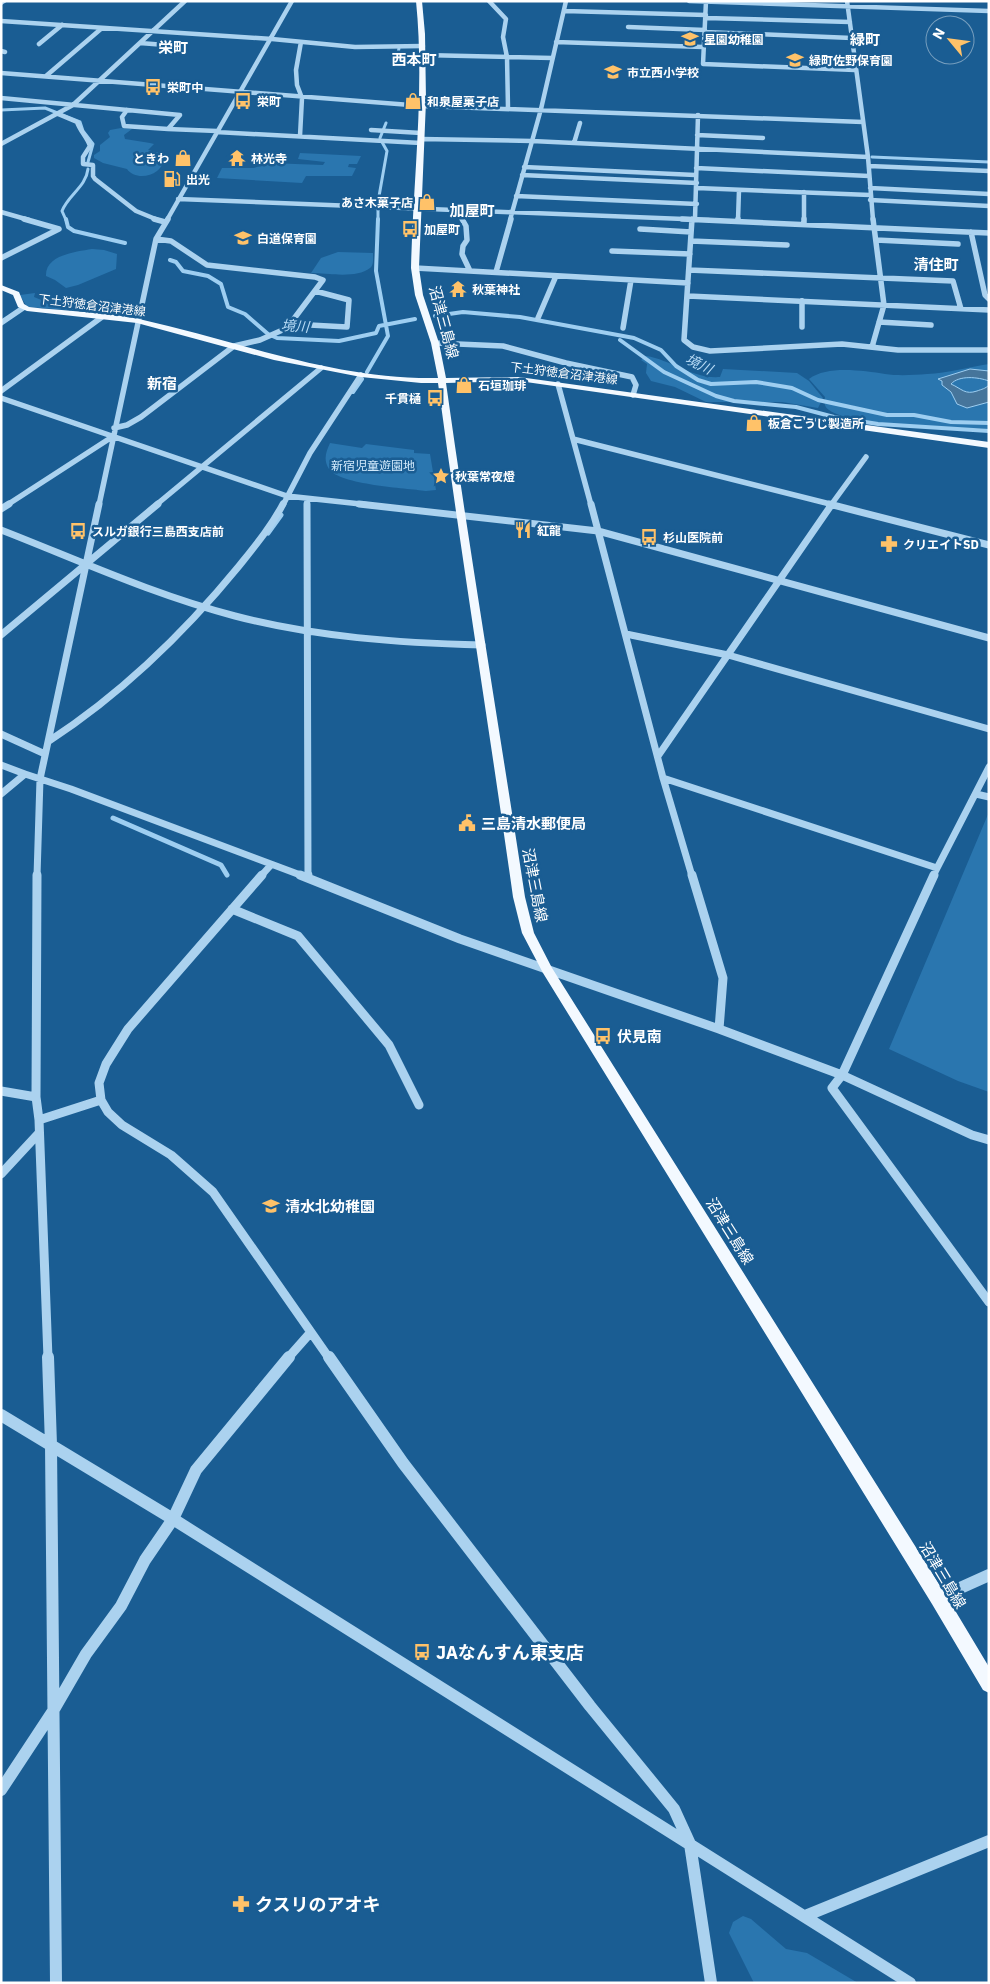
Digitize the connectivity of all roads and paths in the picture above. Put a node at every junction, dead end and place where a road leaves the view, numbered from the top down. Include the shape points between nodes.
1 (185, 1) edge
2 (292, 1) edge
3 (420, 1) edge
4 (489, 1) edge
5 (566, 1) edge
6 (689, 1) edge
7 (706, 2) edge
8 (847, 4) edge
9 (986, 6) dead end
10 (565, 10) junction
11 (988, 11) edge
12 (706, 16) junction
13 (1, 21) edge
14 (850, 22) junction
15 (62, 25) junction
16 (628, 27) dead end
17 (102, 28) junction
18 (152, 31) junction
19 (705, 31) junction
20 (852, 38) junction
21 (272, 39) junction
22 (300, 42) junction
23 (556, 42) junction
24 (140, 43) junction
25 (39, 44) dead end
26 (165, 45) dead end
27 (423, 46) junction
28 (703, 48) junction
29 (423, 55) junction
30 (507, 57) junction
31 (552, 58) junction
32 (855, 70) junction
33 (1, 73) edge
34 (46, 76) junction
35 (100, 80) junction
36 (240, 91) junction
37 (301, 96) junction
38 (1, 98) edge
39 (73, 105) junction
40 (423, 106) junction
41 (508, 108) junction
42 (540, 109) junction
43 (128, 110) junction
44 (58, 114) junction
45 (698, 115) junction
46 (863, 122) junction
47 (580, 123) dead end
48 (168, 129) junction
49 (371, 130) dead end
50 (217, 132) junction
51 (697, 135) junction
52 (300, 136) junction
53 (421, 138) junction
54 (763, 138) dead end
55 (532, 141) junction
56 (574, 143) junction
57 (1, 144) edge
58 (697, 149) junction
59 (868, 157) junction
60 (868, 166) junction
61 (524, 167) junction
62 (696, 168) junction
63 (989, 171) edge
64 (522, 175) junction
65 (695, 175) junction
66 (869, 176) junction
67 (697, 186) junction
68 (870, 188) junction
69 (739, 190) junction
70 (804, 192) junction
71 (989, 194) edge
72 (516, 196) junction
73 (178, 198) junction
74 (870, 198) junction
75 (697, 204) junction
76 (989, 206) edge
77 (417, 207) junction
78 (464, 209) junction
79 (512, 211) junction
80 (1, 212) edge
81 (694, 219) junction
82 (738, 220) junction
83 (165, 222) junction
84 (804, 224) junction
85 (874, 227) junction
86 (640, 229) dead end
87 (691, 232) junction
88 (971, 232) junction
89 (989, 233) edge
90 (156, 239) junction
91 (876, 240) junction
92 (691, 241) junction
93 (958, 244) dead end
94 (787, 245) dead end
95 (612, 251) dead end
96 (690, 254) junction
97 (1, 258) edge
98 (415, 268) junction
99 (689, 270) junction
100 (470, 271) junction
101 (496, 272) junction
102 (556, 276) junction
103 (882, 278) junction
104 (631, 280) junction
105 (688, 283) junction
106 (1, 287) edge
107 (315, 291) junction
108 (688, 296) junction
109 (988, 296) edge
110 (802, 301) junction
111 (884, 305) junction
112 (23, 308) junction
113 (961, 309) junction
114 (989, 311) edge
115 (102, 317) junction
116 (538, 318) dead end
117 (137, 321) junction
118 (879, 322) junction
119 (1, 323) edge
120 (290, 324) junction
121 (931, 325) dead end
122 (802, 327) dead end
123 (623, 328) dead end
124 (435, 344) junction
125 (234, 346) junction
126 (872, 347) junction
127 (989, 350) edge
128 (321, 368) junction
129 (361, 375) junction
130 (442, 380) junction
131 (558, 384) junction
132 (1, 392) edge
133 (633, 395) junction
134 (1, 398) edge
135 (113, 432) junction
136 (573, 440) junction
137 (989, 445) edge
138 (866, 457) dead end
139 (202, 466) junction
140 (287, 496) junction
141 (307, 499) junction
142 (831, 504) junction
143 (1, 509) edge
144 (460, 515) junction
145 (1, 530) edge
146 (598, 531) junction
147 (989, 545) edge
148 (87, 563) junction
149 (778, 580) junction
150 (202, 607) junction
151 (307, 631) junction
152 (626, 634) junction
153 (1, 635) edge
154 (989, 638) edge
155 (482, 645) junction
156 (728, 655) junction
157 (989, 729) edge
158 (1, 734) edge
159 (49, 741) junction
160 (45, 754) junction
161 (658, 756) junction
162 (1, 765) edge
163 (989, 767) edge
164 (24, 774) junction
165 (663, 778) junction
166 (40, 779) junction
167 (1, 794) edge
168 (976, 794) junction
169 (989, 797) edge
170 (270, 866) junction
171 (937, 868) junction
172 (308, 878) junction
173 (232, 909) junction
174 (548, 970) junction
175 (719, 1029) junction
176 (842, 1075) junction
177 (1, 1091) edge
178 (36, 1097) junction
179 (101, 1100) junction
180 (419, 1105) dead end
181 (39, 1120) junction
182 (39, 1133) junction
183 (989, 1140) edge
184 (1, 1174) edge
185 (989, 1302) edge
186 (311, 1332) junction
187 (1, 1415) edge
188 (51, 1445) junction
189 (173, 1519) junction
190 (989, 1575) edge
191 (938, 1598) junction
192 (989, 1684) edge
193 (53, 1710) junction
194 (1, 1790) edge
195 (989, 1841) edge
196 (690, 1844) junction
197 (805, 1916) junction
198 (56, 1983) edge
199 (712, 1983) edge
200 (910, 1983) edge

1 - 18 street
2 - 21 street
3 - 27 main road, 沼津三島線
4 - 30 street via 506,18 503,37
5 - 10 street
6 - 7 street
7 - 8 street
7 - 12 street
8 - 11 street
8 - 14 street
9 - 11 street
10 - 12 street
10 - 23 street
12 - 14 street
12 - 19 street
13 - 15 street
14 - 20 street
15 - 17 street
15 - 25 street
16 - 19 street
17 - 18 street
17 - 34 street
18 - 21 street
18 - 24 street
19 - 20 street
19 - 28 street
20 - 32 street
21 - 22 street
21 - 36 street
22 - 27 street via 368,47
22 - 37 street via 297,76
23 - 28 street
23 - 31 street
24 - 26 street
24 - 35 street
27 - 29 main road, 沼津三島線
28 - 32 street via 703,64
29 - 30 street
29 - 40 main road, 沼津三島線
30 - 31 street
30 - 41 street
31 - 42 street
32 - 46 street
33 - 34 street
34 - 35 street
35 - 36 street
35 - 39 street
36 - 37 street
36 - 50 street
37 - 40 street
37 - 52 street
38 - 39 street
39 - 43 street
39 - 44 street
40 - 41 street
40 - 53 main road, 沼津三島線
41 - 42 street
42 - 45 street
42 - 55 street
43 - 48 street via 122,117 124,126
43 - 48 street via 180,115
44 - 57 street
44 - 83 street via 77,122 88,141 90,146 83,157 83,164 93,165 95,179 137,213
45 - 46 street
45 - 51 street
46 - 59 street
47 - 56 street
48 - 50 street
49 - 53 street
50 - 52 street
50 - 73 street
51 - 54 street
51 - 58 street
52 - 53 street
53 - 55 street
53 - 77 main road, 沼津三島線
55 - 56 street
55 - 61 street
56 - 58 street
58 - 59 street
58 - 62 street
59 - 60 street
60 - 63 street
60 - 66 street
61 - 64 street
61 - 65 street
62 - 65 street
62 - 66 street
64 - 67 street
64 - 72 street
65 - 67 street
66 - 68 street
67 - 69 street
67 - 75 street
68 - 71 street
68 - 74 street
69 - 70 street
69 - 82 street
70 - 74 street
70 - 84 street
72 - 75 street
72 - 79 street
73 - 77 street
73 - 83 street
74 - 76 street
74 - 85 street
75 - 81 street
77 - 78 street
77 - 98 main road, 沼津三島線
78 - 79 street
78 - 100 street via 461,217 466,226 467,240 462,254
79 - 81 street
79 - 101 street
80 - 97 street via 59,229
81 - 82 street
81 - 87 street
82 - 84 street
83 - 90 street
84 - 85 street
85 - 88 street
85 - 91 street
86 - 87 street
87 - 92 street
88 - 89 street
88 - 109 street
90 - 107 street via 171,241 207,265 321,279 322,283
90 - 117 street
91 - 93 street
91 - 103 street
92 - 94 street
92 - 96 street
95 - 96 street
96 - 99 street
98 - 100 street
98 - 124 main road, 沼津三島線 via 419,295
99 - 103 street
99 - 105 street
100 - 101 street
101 - 102 street
102 - 104 street
102 - 116 street
103 - 111 street
103 - 113 street via 953,281
104 - 105 street
104 - 123 street
105 - 108 street
106 - 112 main road, 下土狩徳倉沼津港線 via 16,294
107 - 120 street
107 - 120 street via 349,300 347,327
108 - 110 street
108 - 126 street via 684,340 699,350 842,344
110 - 111 street
110 - 122 street
111 - 113 street
111 - 118 street
112 - 115 main road, 下土狩徳倉沼津港線
112 - 119 street
113 - 114 street
115 - 117 main road, 下土狩徳倉沼津港線
115 - 132 street
117 - 125 main road, 下土狩徳倉沼津港線
117 - 135 street
118 - 121 street
118 - 126 street
120 - 125 street via 260,340
124 - 130 main road, 沼津三島線
124 - 133 street via 503,346 632,377 636,385
125 - 128 main road, 下土狩徳倉沼津港線
125 - 135 street via 141,417
126 - 127 street
128 - 129 main road, 下土狩徳倉沼津港線
128 - 139 street
129 - 130 main road, 下土狩徳倉沼津港線
129 - 140 street via 310,453
130 - 131 main road, 下土狩徳倉沼津港線 via 519,379
130 - 144 main road, 沼津三島線
131 - 133 main road, 下土狩徳倉沼津港線
131 - 136 street
133 - 137 main road, 下土狩徳倉沼津港線
134 - 135 street
135 - 139 street
135 - 143 street
135 - 148 street
136 - 142 street
136 - 146 street
138 - 142 street
139 - 140 street
139 - 148 street
140 - 141 street
140 - 150 street via 274,522
141 - 144 street
141 - 151 street
142 - 147 street
142 - 149 street
144 - 146 street
144 - 155 main road, 沼津三島線
145 - 148 street
146 - 149 street
146 - 152 street
148 - 150 street
148 - 153 street
148 - 159 street
149 - 154 street
149 - 156 street
150 - 151 street
150 - 159 street via 157,655 123,685 86,717
151 - 155 street via 429,644
151 - 172 street
152 - 156 street
152 - 161 street
155 - 174 main road, 沼津三島線 via 519,897 528,933
156 - 157 street
156 - 161 street
158 - 160 street
159 - 160 street
160 - 166 street
161 - 165 street
162 - 164 street
163 - 168 street
164 - 166 street
164 - 167 street
165 - 171 street
165 - 175 street via 723,978
166 - 170 street
166 - 178 street
168 - 169 street
168 - 171 street
170 - 172 street
170 - 173 street
171 - 176 street
172 - 174 street via 460,939
173 - 179 street via 122,1037 102,1073 99,1082
173 - 180 street via 298,936 389,1045
174 - 175 street
174 - 191 main road, 沼津三島線
175 - 176 street
176 - 183 street
176 - 185 street via 832,1088
177 - 178 street
178 - 181 street
179 - 181 street
179 - 186 street via 122,1125 172,1155 214,1192
181 - 182 street
182 - 184 street
182 - 188 street
186 - 189 street via 196,1470
186 - 196 street via 403,1463 590,1706 674,1809
187 - 188 street
188 - 189 street
188 - 193 street
189 - 193 street
189 - 196 street
190 - 191 street
191 - 192 main road, 沼津三島線
193 - 194 street
193 - 198 street
195 - 197 street
196 - 197 street
196 - 199 street
197 - 200 street

